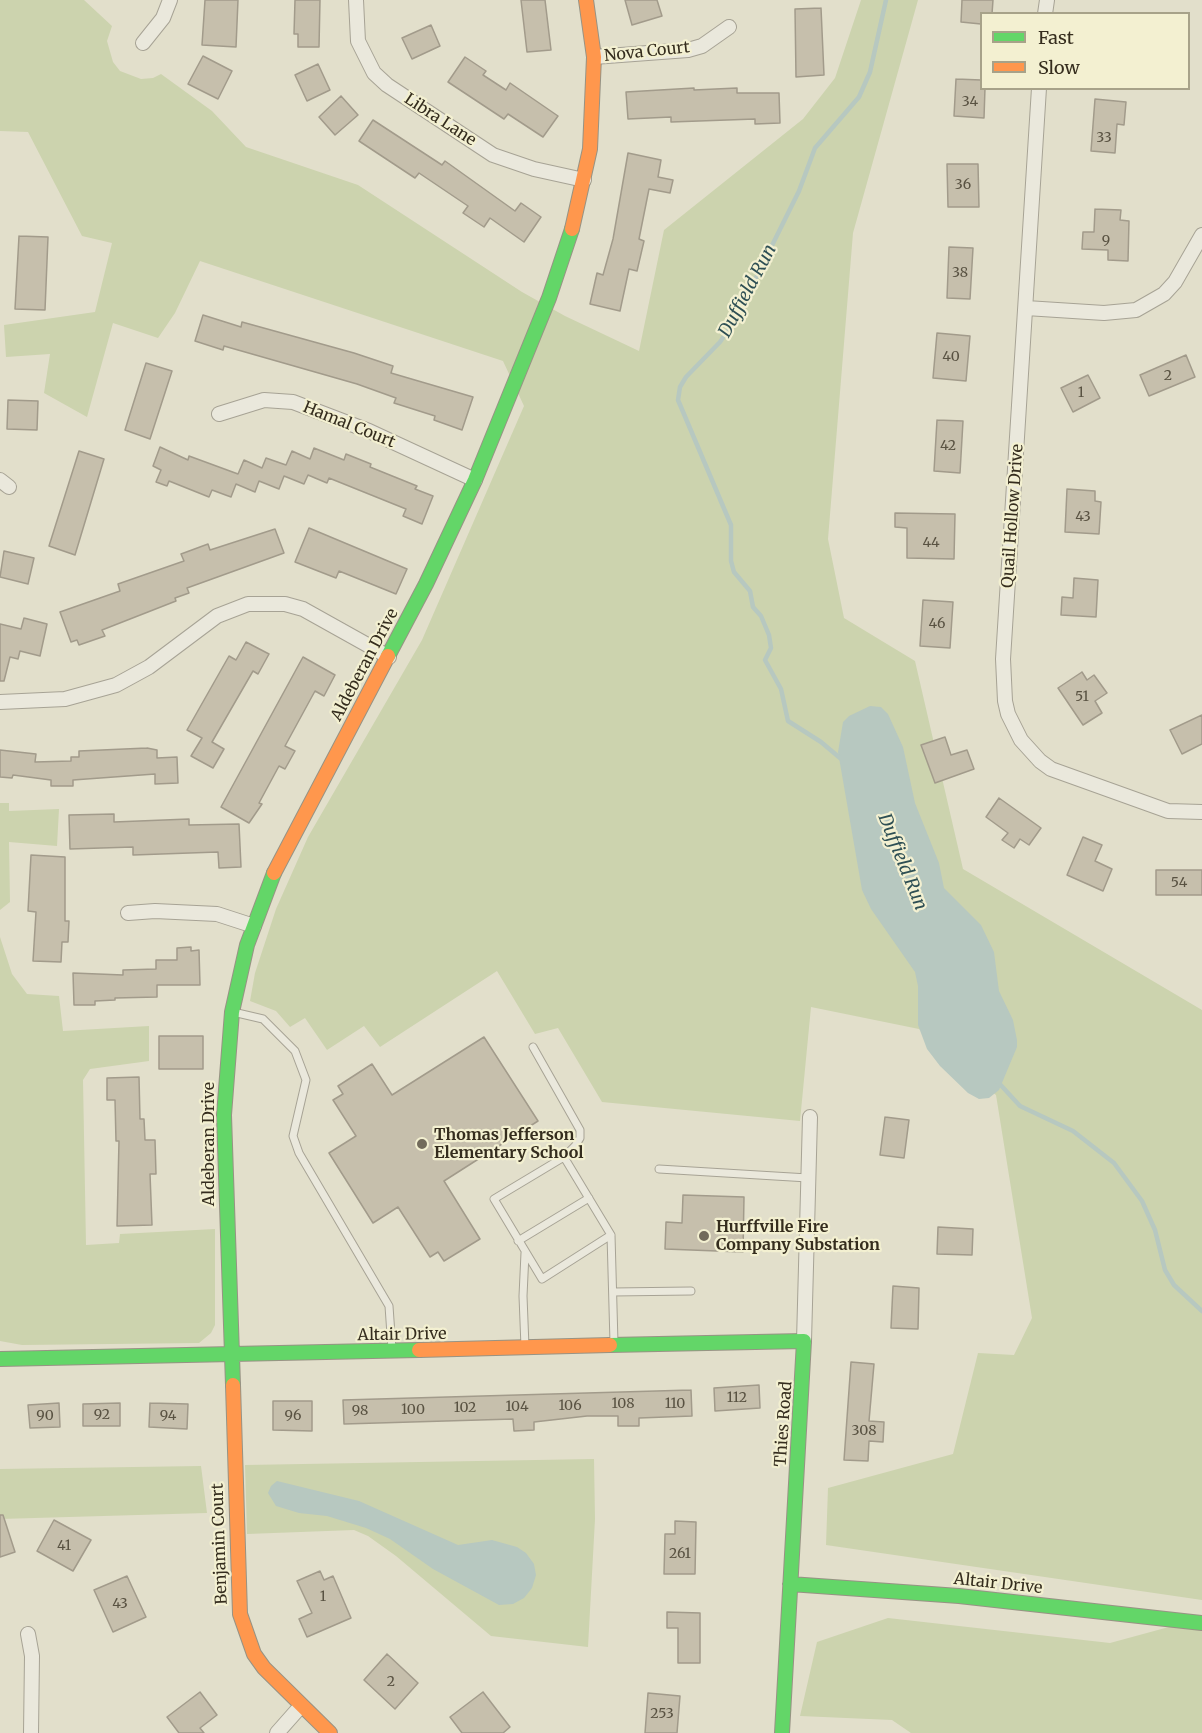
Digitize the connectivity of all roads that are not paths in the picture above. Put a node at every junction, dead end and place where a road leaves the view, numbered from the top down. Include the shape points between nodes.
1 (170, 0) edge
2 (356, 0) edge
3 (586, 0) edge
4 (729, 27) dead end
5 (143, 43) dead end
6 (594, 57) junction
7 (1039, 90) edge
8 (584, 180) junction
9 (1202, 235) edge
10 (1026, 308) junction
11 (219, 414) dead end
12 (475, 480) junction
13 (389, 657) junction
14 (0, 702) edge
15 (1202, 812) edge
16 (128, 913) dead end
17 (254, 926) junction
18 (232, 1012) junction
19 (533, 1047) dead end
20 (810, 1118) dead end
21 (564, 1157) junction
22 (659, 1169) dead end
23 (808, 1178) junction
24 (589, 1198) junction
25 (611, 1235) junction
26 (518, 1241) junction
27 (525, 1253) junction
28 (691, 1291) dead end
29 (613, 1292) junction
30 (804, 1341) junction
31 (614, 1346) junction
32 (525, 1348) junction
33 (393, 1352) junction
34 (231, 1356) junction
35 (0, 1359) edge
36 (790, 1584) junction
37 (1202, 1623) edge
38 (28, 1634) dead end
39 (300, 1707) junction
40 (31, 1733) edge
41 (277, 1733) edge
42 (330, 1733) edge
43 (782, 1733) edge

1 - 5 street via 163,18
2 - 8 street, Libra Lane via 358,41 374,73 387,85 493,155
3 - 6 street, Aldeberan Drive
4 - 6 street, Nova Court via 702,46 688,50
6 - 8 street, Aldeberan Drive via 590,149
7 - 10 street, Quail Hollow Drive
8 - 12 street, Aldeberan Drive via 549,298
9 - 10 street via 1175,282 1164,294 1136,310 1104,313
10 - 15 street, Quail Hollow Drive via 1002,673 1008,714 1030,751 1052,769 1168,811
11 - 12 street, Hamal Court via 264,400 293,402 369,431
12 - 13 street, Aldeberan Drive
13 - 14 street via 303,609 285,604 248,604 217,616 149,667 116,685 65,699
13 - 17 street, Aldeberan Drive via 292,835
16 - 17 street via 217,914
17 - 18 street, Aldeberan Drive
18 - 33 lane via 263,1019 295,1051 306,1080 293,1136 299,1153 389,1306
18 - 34 street, Aldeberan Drive via 224,1115
19 - 21 lane via 580,1130 580,1138
20 - 23 street, Thies Road
21 - 24 lane
21 - 26 lane via 494,1199
22 - 23 lane
23 - 30 street, Thies Road
24 - 25 lane
24 - 26 lane
25 - 27 lane via 542,1279
25 - 29 lane
26 - 27 lane
27 - 32 lane
28 - 29 lane
29 - 31 lane
30 - 31 street, Altair Drive
30 - 36 street, Thies Road
31 - 32 street, Altair Drive
32 - 33 street, Altair Drive
33 - 34 street, Altair Drive
34 - 35 street, Altair Drive
34 - 39 street, Benjamin Court via 240,1614 259,1661
36 - 37 street, Altair Drive via 958,1596
36 - 43 street, Thies Road
38 - 40 street via 32,1656
39 - 41 street
39 - 42 street, Benjamin Court

